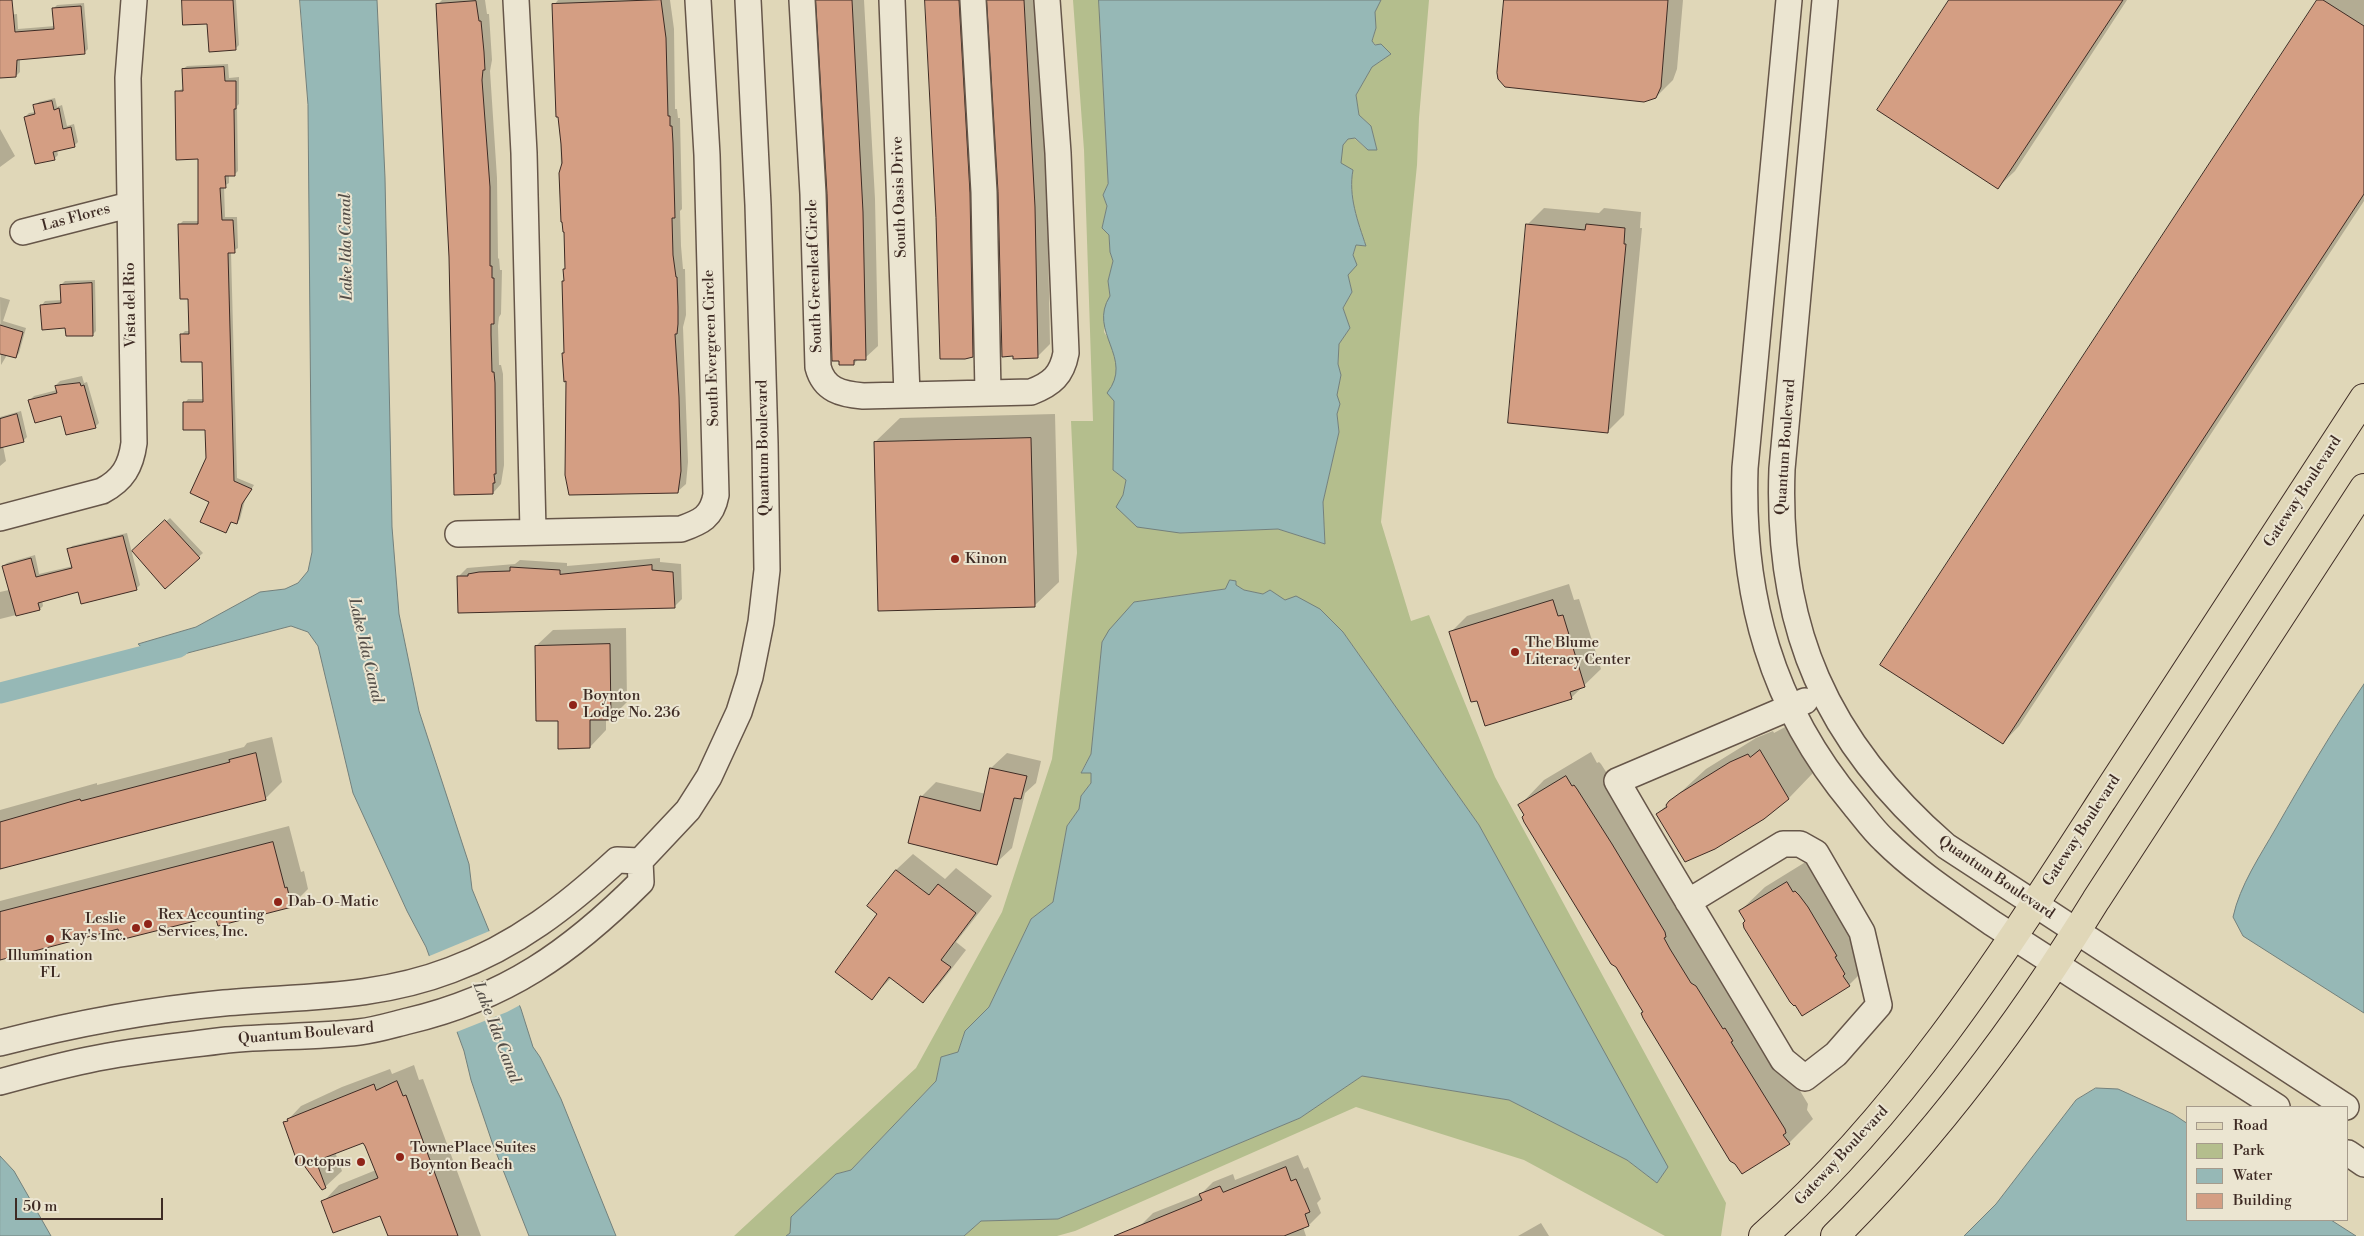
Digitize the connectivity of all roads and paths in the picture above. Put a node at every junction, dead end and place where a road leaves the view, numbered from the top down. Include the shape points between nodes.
1 (134, 0) edge
2 (516, 0) edge
3 (698, 0) edge
4 (748, 0) edge
5 (802, 0) edge
6 (892, 0) edge
7 (973, 0) edge
8 (1047, 0) edge
9 (1789, 0) edge
10 (1825, 0) edge
11 (129, 205) junction
12 (23, 232) dead end
13 (988, 393) junction
14 (907, 394) junction
15 (2364, 398) edge
16 (2364, 488) edge
17 (0, 518) edge
18 (533, 532) junction
19 (458, 534) dead end
20 (1823, 692) junction
21 (1791, 707) junction
22 (640, 861) junction
23 (1688, 902) junction
24 (2034, 905) junction
25 (2077, 931) junction
26 (2014, 936) junction
27 (2056, 965) junction
28 (0, 1043) edge
29 (0, 1082) edge
30 (2275, 1106) edge
31 (2344, 1106) edge
32 (2349, 1109) edge
33 (2364, 1119) edge
34 (2349, 1154) edge
35 (2364, 1164) edge
36 (1763, 1236) edge
37 (1836, 1236) edge

1 - 11 street, Vista del Rio via 128,78
2 - 18 street via 524,163
3 - 18 street, South Evergreen Circle via 707,175 716,479 714,507 706,517 681,529
4 - 22 street, Quantum Boulevard via 765,443 767,570 762,614 742,703 709,777 688,810
5 - 14 street, South Greenleaf Circle via 813,194 818,367 821,378 835,391 844,394
6 - 14 street, South Oasis Drive
7 - 13 street via 985,202
8 - 13 street, South Greenleaf Circle via 1058,153 1066,353 1064,366 1047,386 1031,392
9 - 21 street via 1744,503 1748,565 1756,611 1778,679
10 - 20 street, Quantum Boulevard via 1780,505 1793,610
11 - 12 street, Las Flores
11 - 17 street, Vista del Rio via 132,458 121,478 102,491
13 - 14 street, South Greenleaf Circle
15 - 24 main road, Gateway Boulevard
16 - 25 main road
18 - 19 street, South Evergreen Circle
20 - 21 street
20 - 24 street, Quantum Boulevard via 1852,744 1894,798 1946,846
21 - 23 street via 1617,781
21 - 26 street via 1835,782 1882,839 1946,891
22 - 28 street via 617,860 582,892 525,935 452,970 408,984 329,997 152,1011
22 - 29 street, Quantum Boulevard via 642,882 605,918 539,968 465,1004 361,1031 232,1040 126,1054
23 - 23 street via 1783,1060 1805,1078 1836,1054 1879,1005 1862,932 1816,853 1800,844 1783,844
24 - 25 street, Quantum Boulevard
24 - 26 main road, Gateway Boulevard
25 - 27 main road
25 - 31 street, Quantum Boulevard
26 - 27 street
26 - 36 main road, Gateway Boulevard via 1905,1087 1851,1149
27 - 30 street
27 - 37 main road via 1976,1077 1933,1130
32 - 33 street, Quantum Boulevard
34 - 35 street

